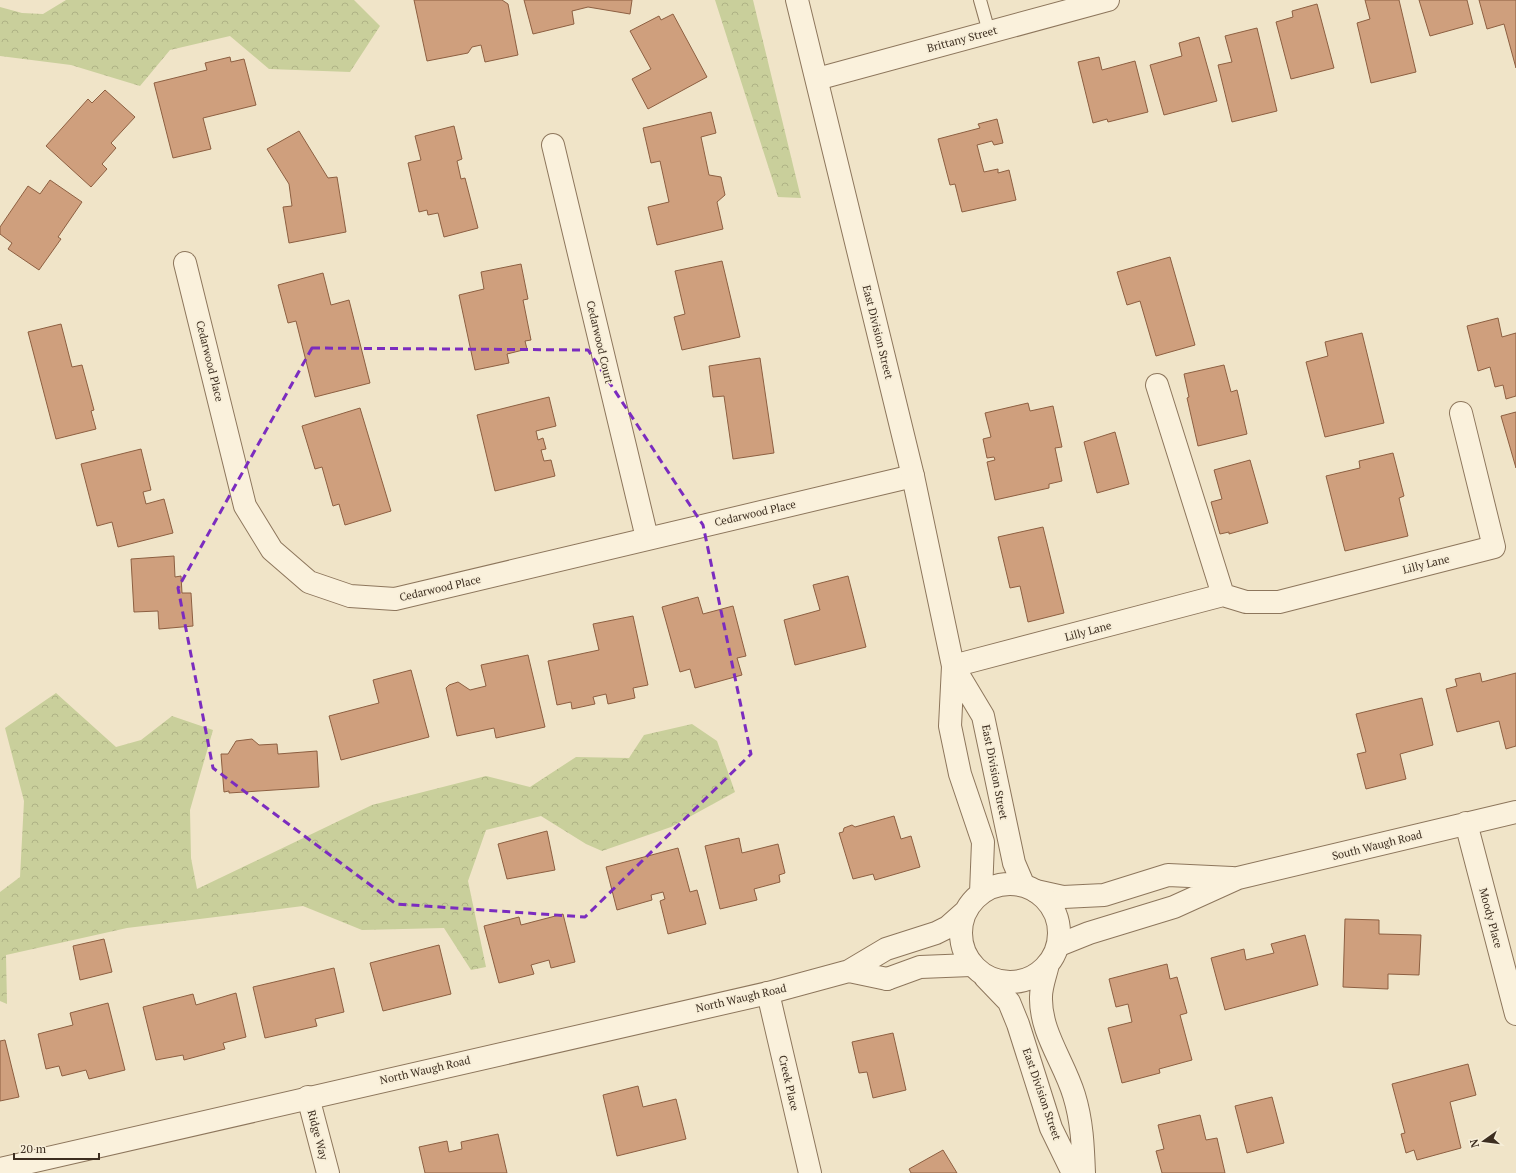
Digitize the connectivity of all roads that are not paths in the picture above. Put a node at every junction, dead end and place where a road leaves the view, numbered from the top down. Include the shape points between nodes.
1 (797, 0) edge
2 (980, 0) edge
3 (1108, 0) edge
4 (989, 32) junction
5 (817, 79) junction
6 (553, 145) dead end
7 (185, 263) dead end
8 (1158, 386) dead end
9 (1461, 413) dead end
10 (913, 476) junction
11 (647, 538) junction
12 (1223, 595) junction
13 (953, 666) junction
14 (1516, 812) edge
15 (1466, 823) junction
16 (1238, 878) junction
17 (1029, 888) junction
18 (981, 893) junction
19 (966, 911) junction
20 (1059, 945) junction
21 (1048, 964) junction
22 (978, 970) junction
23 (849, 971) junction
24 (768, 993) junction
25 (1516, 1014) edge
26 (308, 1097) junction
27 (0, 1169) edge
28 (328, 1173) edge
29 (810, 1173) edge
30 (1073, 1173) edge
31 (1084, 1173) edge

1 - 5 street, East Division Street
2 - 4 lane
3 - 4 street, Brittany Street
4 - 5 street, Brittany Street
5 - 10 street, East Division Street
6 - 11 street, Cedarwood Court
7 - 11 street, Cedarwood Place via 245,506 272,550 309,582 350,596 395,599
8 - 12 street
9 - 12 street, Lilly Lane via 1494,547 1279,602 1246,602
10 - 11 street, Cedarwood Place
10 - 13 street, East Division Street
12 - 13 street, Lilly Lane
13 - 17 street, East Division Street via 983,716 1012,856
13 - 18 street, East Division Street via 950,726 960,774 983,842
14 - 15 street, South Waugh Road
15 - 16 street, South Waugh Road
15 - 25 street, Moody Place
16 - 17 street, South Waugh Road via 1168,875 1104,895 1063,897
16 - 20 street, South Waugh Road via 1174,907
17 - 18 street via 999,885
17 - 20 street via 1051,904 1058,922
18 - 19 street
19 - 22 street via 961,925 961,945
19 - 23 street, North Waugh Road via 948,927 886,949
20 - 21 street
21 - 22 street via 1039,974 1021,982 1002,982
21 - 31 street via 1041,996 1044,1019 1055,1053 1073,1094 1082,1129
22 - 23 street, North Waugh Road via 920,967 887,979
22 - 30 street, East Division Street via 1009,1002 1051,1128
23 - 24 street, North Waugh Road
24 - 26 street, North Waugh Road
24 - 29 street, Creek Place
26 - 27 street, North Waugh Road
26 - 28 street, Ridge Way

